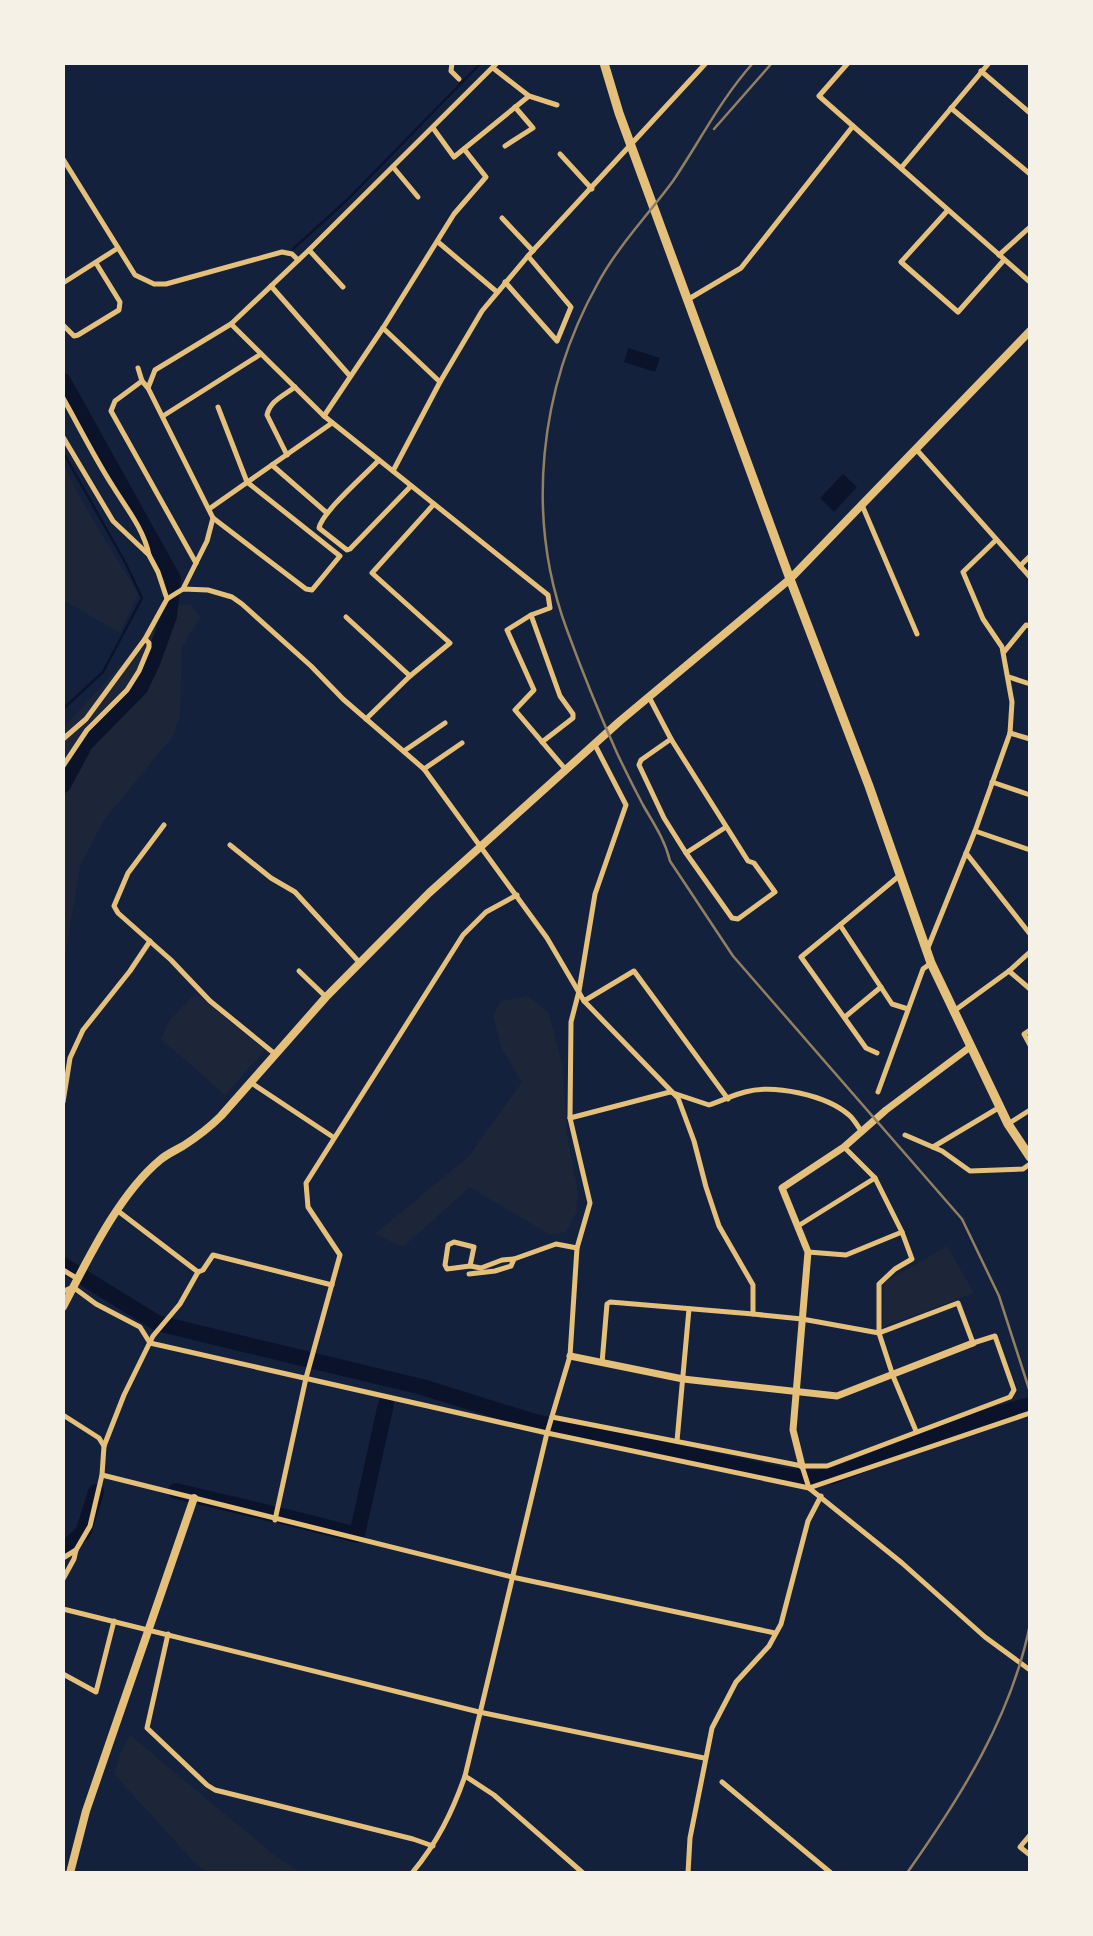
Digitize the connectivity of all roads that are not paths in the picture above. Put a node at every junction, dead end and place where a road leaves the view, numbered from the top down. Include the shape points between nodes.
1 (452, 63) edge
2 (604, 63) edge
3 (706, 63) edge
4 (848, 63) edge
5 (989, 63) edge
6 (495, 66) edge
7 (982, 71) junction
8 (458, 79) dead end
9 (529, 96) junction
10 (556, 105) dead end
11 (515, 107) junction
12 (951, 108) junction
13 (1030, 113) edge
14 (853, 126) junction
15 (433, 128) junction
16 (631, 145) junction
17 (505, 146) dead end
18 (464, 149) junction
19 (560, 153) dead end
20 (63, 159) edge
21 (393, 167) junction
22 (901, 168) junction
23 (1030, 174) edge
24 (592, 189) junction
25 (418, 197) dead end
26 (948, 210) junction
27 (502, 218) dead end
28 (1030, 227) edge
29 (438, 242) junction
30 (118, 248) junction
31 (309, 250) junction
32 (531, 254) junction
33 (1002, 257) junction
34 (298, 260) junction
35 (96, 263) junction
36 (505, 282) junction
37 (1030, 282) edge
38 (63, 283) edge
39 (271, 286) junction
40 (343, 287) dead end
41 (497, 292) junction
42 (687, 300) junction
43 (232, 324) junction
44 (63, 326) edge
45 (383, 328) junction
46 (1030, 331) edge
47 (261, 354) junction
48 (138, 368) dead end
49 (350, 376) junction
50 (142, 382) junction
51 (440, 382) junction
52 (295, 387) junction
53 (148, 388) junction
54 (63, 398) edge
55 (218, 407) dead end
56 (163, 416) junction
57 (324, 416) junction
58 (332, 423) junction
59 (63, 437) edge
60 (916, 449) junction
61 (287, 454) junction
62 (379, 460) junction
63 (272, 465) junction
64 (393, 471) junction
65 (247, 482) junction
66 (411, 486) junction
67 (435, 504) junction
68 (862, 505) junction
69 (209, 509) junction
70 (327, 513) junction
71 (213, 517) junction
72 (996, 540) junction
73 (149, 555) junction
74 (1030, 556) edge
75 (196, 563) junction
76 (1020, 566) junction
77 (1030, 577) edge
78 (790, 579) junction
79 (183, 589) junction
80 (167, 599) junction
81 (531, 615) junction
82 (345, 617) dead end
83 (1030, 626) edge
84 (917, 634) dead end
85 (145, 639) junction
86 (1003, 652) junction
87 (410, 676) junction
88 (1009, 677) junction
89 (1030, 684) edge
90 (649, 697) junction
91 (366, 719) junction
92 (445, 723) dead end
93 (1010, 733) junction
94 (1030, 738) edge
95 (63, 739) edge
96 (671, 740) junction
97 (462, 743) dead end
98 (542, 743) junction
99 (595, 745) junction
100 (404, 751) junction
101 (63, 766) edge
102 (424, 769) junction
103 (566, 770) junction
104 (992, 782) junction
105 (1030, 795) edge
106 (164, 825) dead end
107 (726, 827) junction
108 (975, 831) junction
109 (230, 845) dead end
110 (480, 845) junction
111 (1030, 850) edge
112 (686, 853) junction
113 (967, 853) junction
114 (899, 876) junction
115 (517, 895) junction
116 (841, 925) junction
117 (1030, 934) edge
118 (150, 941) junction
119 (928, 950) junction
120 (1030, 952) edge
121 (360, 963) junction
122 (931, 963) junction
123 (299, 971) dead end
124 (1009, 971) junction
125 (881, 987) junction
126 (1030, 989) edge
127 (579, 991) junction
128 (326, 997) junction
129 (584, 1002) junction
130 (908, 1009) junction
131 (954, 1012) junction
132 (845, 1017) junction
133 (1030, 1030) edge
134 (1030, 1045) edge
135 (970, 1047) junction
136 (877, 1053) dead end
137 (275, 1054) junction
138 (250, 1082) junction
139 (670, 1092) junction
140 (878, 1092) dead end
141 (728, 1099) junction
142 (63, 1102) edge
143 (1000, 1107) junction
144 (1030, 1110) edge
145 (570, 1118) junction
146 (1008, 1124) junction
147 (862, 1132) junction
148 (905, 1135) dead end
149 (333, 1137) junction
150 (844, 1147) junction
151 (933, 1147) junction
152 (1030, 1163) edge
153 (875, 1178) junction
154 (118, 1211) junction
155 (798, 1226) junction
156 (901, 1232) junction
157 (577, 1248) junction
158 (808, 1252) junction
159 (514, 1259) junction
160 (470, 1266) junction
161 (63, 1270) edge
162 (198, 1272) junction
163 (469, 1275) dead end
164 (78, 1279) junction
165 (332, 1285) junction
166 (73, 1287) junction
167 (64, 1291) edge
168 (63, 1307) edge
169 (689, 1309) junction
170 (753, 1314) junction
171 (802, 1319) junction
172 (879, 1333) junction
173 (150, 1343) junction
174 (974, 1343) junction
175 (570, 1356) junction
176 (602, 1363) junction
177 (893, 1376) junction
178 (306, 1378) junction
179 (683, 1379) junction
180 (795, 1392) junction
181 (1030, 1413) edge
182 (63, 1415) edge
183 (552, 1416) junction
184 (547, 1431) junction
185 (916, 1431) junction
186 (677, 1441) junction
187 (104, 1446) junction
188 (802, 1466) junction
189 (102, 1475) junction
190 (808, 1486) junction
191 (821, 1496) junction
192 (194, 1497) junction
193 (275, 1520) junction
194 (76, 1550) junction
195 (63, 1558) edge
196 (512, 1577) junction
197 (63, 1579) edge
198 (63, 1609) edge
199 (114, 1621) junction
200 (164, 1633) junction
201 (775, 1633) junction
202 (1030, 1670) edge
203 (63, 1674) edge
204 (479, 1712) junction
205 (704, 1758) junction
206 (464, 1776) junction
207 (722, 1782) dead end
208 (1030, 1835) edge
209 (433, 1846) junction
210 (1030, 1855) edge
211 (70, 1873) edge
212 (412, 1873) edge
213 (583, 1873) edge
214 (688, 1873) edge
215 (831, 1873) edge

1 - 8 street via 451,71
2 - 16 main road
3 - 16 street
4 - 14 street via 819,96
5 - 7 street
6 - 9 street
6 - 15 street
7 - 12 street
7 - 13 street
9 - 10 street
9 - 11 street
11 - 17 street via 533,128
11 - 18 street
12 - 22 street
12 - 23 street
14 - 22 street
14 - 42 street via 741,268
15 - 18 street via 454,157
15 - 21 street
16 - 24 street
16 - 42 main road
18 - 29 street via 486,177 454,214
19 - 24 street
20 - 30 street
21 - 25 street
21 - 31 street
22 - 26 street
24 - 32 street
26 - 33 street
26 - 33 street via 901,262 958,312
27 - 32 street
28 - 33 street
29 - 41 street
29 - 45 street
30 - 34 street via 135,275 154,284 282,251
30 - 35 street
31 - 34 street
31 - 40 street
32 - 36 street
32 - 36 street via 571,307 557,341
33 - 37 street
34 - 39 street
35 - 38 street
35 - 44 street via 120,302 119,310 78,335
36 - 41 street
39 - 43 street
39 - 49 street
41 - 51 street
42 - 78 main road
43 - 47 street
43 - 53 street via 155,370
45 - 49 street
45 - 51 street
46 - 60 main road
47 - 52 street
47 - 56 street
48 - 50 street
49 - 57 street
50 - 53 street
50 - 75 street via 115,401 111,411
51 - 64 street
52 - 57 street
52 - 61 street via 273,402 267,415
53 - 56 street
54 - 73 street
55 - 65 street
56 - 69 street
57 - 58 street
58 - 61 street
58 - 62 street
59 - 73 street via 113,521
60 - 68 main road
60 - 72 street
61 - 63 street
62 - 64 street
62 - 70 street
63 - 65 street
63 - 70 street
64 - 66 street
65 - 69 street
65 - 71 street via 340,556 312,590
66 - 67 street
66 - 70 street via 350,549 319,528
67 - 81 street via 548,595 550,608
67 - 87 street via 372,573 450,643
68 - 78 main road
68 - 84 street
69 - 71 street
71 - 75 street
72 - 76 street
72 - 86 street via 963,572 983,620
73 - 80 street
74 - 76 street
75 - 79 street
76 - 77 street
78 - 90 main road
78 - 114 main road
79 - 80 street
79 - 91 street via 232,597
80 - 85 street
81 - 98 street via 560,696 573,714
81 - 98 street via 507,630 534,690 515,710
82 - 87 street
83 - 86 street
85 - 95 street via 86,719
85 - 101 street via 149,647 127,690 87,730
86 - 88 street
87 - 91 street
88 - 89 street
88 - 93 street
90 - 96 street
90 - 99 main road
91 - 100 street
92 - 100 street
93 - 94 street
93 - 104 street
96 - 107 street
96 - 112 street via 639,765
97 - 102 street
98 - 103 street
99 - 103 main road
99 - 127 street via 626,805 595,894
100 - 102 street
102 - 110 street
103 - 110 main road
104 - 105 street
104 - 108 street
106 - 118 street via 128,873 114,906
107 - 112 street
107 - 112 street via 775,892 738,919 732,918
108 - 111 street
108 - 113 street
109 - 121 street via 295,892
110 - 115 street
110 - 121 main road
113 - 117 street
113 - 119 street
114 - 116 street
114 - 119 main road
115 - 127 street
115 - 149 street via 486,912 463,935
116 - 125 street
116 - 132 street via 802,957
118 - 137 street
118 - 142 street via 83,1030 70,1058
119 - 122 main road
120 - 124 street
121 - 128 main road
122 - 130 street via 923,969
122 - 131 main road
123 - 128 street
124 - 126 street
124 - 131 street
125 - 130 street via 892,1004
125 - 132 street
127 - 129 street
127 - 145 street via 571,1022
128 - 137 main road
129 - 139 street
129 - 141 street via 634,971
130 - 140 street
131 - 135 main road
132 - 136 street via 866,1048
133 - 134 street via 1024,1034
135 - 143 main road
135 - 147 street
137 - 138 main road
138 - 149 street
138 - 154 main road via 204,1132 163,1157 144,1175
139 - 141 street via 709,1105
139 - 145 street
139 - 170 street via 678,1098 694,1141 719,1226 753,1285
141 - 147 street via 758,1090 816,1097 851,1116
143 - 146 main road
143 - 151 street
144 - 146 street
145 - 157 street via 590,1203
146 - 152 main road
147 - 150 street
148 - 151 street
149 - 165 street via 306,1183 308,1207 340,1255
150 - 153 street
150 - 155 street via 783,1185
151 - 152 street via 970,1171 1023,1169
153 - 155 street
153 - 156 street
154 - 162 street
154 - 164 main road
155 - 158 street
156 - 158 street via 850,1254
156 - 172 street via 912,1259 879,1283
157 - 159 street via 556,1244
157 - 175 street
158 - 171 street
159 - 160 street via 481,1268
159 - 163 street via 511,1266
160 - 160 street via 474,1247 448,1245 447,1269
161 - 164 street
162 - 165 street via 213,1255
162 - 173 street
164 - 166 main road
165 - 178 street
166 - 167 street
166 - 168 main road
166 - 173 street via 140,1328
169 - 170 street
169 - 176 street via 608,1303
169 - 179 street
170 - 171 street
171 - 172 street
171 - 180 street
172 - 174 street via 958,1303
172 - 177 street
173 - 178 street
173 - 187 street
174 - 177 street
174 - 185 street via 995,1336 1012,1395
175 - 176 street
175 - 183 street
176 - 179 street
177 - 180 street via 837,1396
177 - 185 street
178 - 184 street
178 - 193 street
179 - 180 street
179 - 186 street
180 - 188 street via 793,1430
181 - 190 street
182 - 187 street
183 - 184 street
183 - 186 street
184 - 190 street
184 - 196 street
185 - 188 street via 827,1466
186 - 188 street
187 - 189 street
188 - 190 street
189 - 192 street
189 - 194 street via 90,1526
190 - 191 street
191 - 201 street via 808,1521
191 - 202 street
192 - 193 street
192 - 211 main road via 80,1829
193 - 196 street
194 - 195 street
194 - 197 street
196 - 201 street
196 - 204 street
198 - 199 street
199 - 200 street
199 - 203 street via 96,1692
200 - 204 street
200 - 209 street via 147,1728 207,1785
201 - 205 street via 720,1709
204 - 205 street
204 - 206 street
205 - 214 street
206 - 209 street
206 - 213 street
207 - 215 street
208 - 210 street via 1020,1847
209 - 212 street

